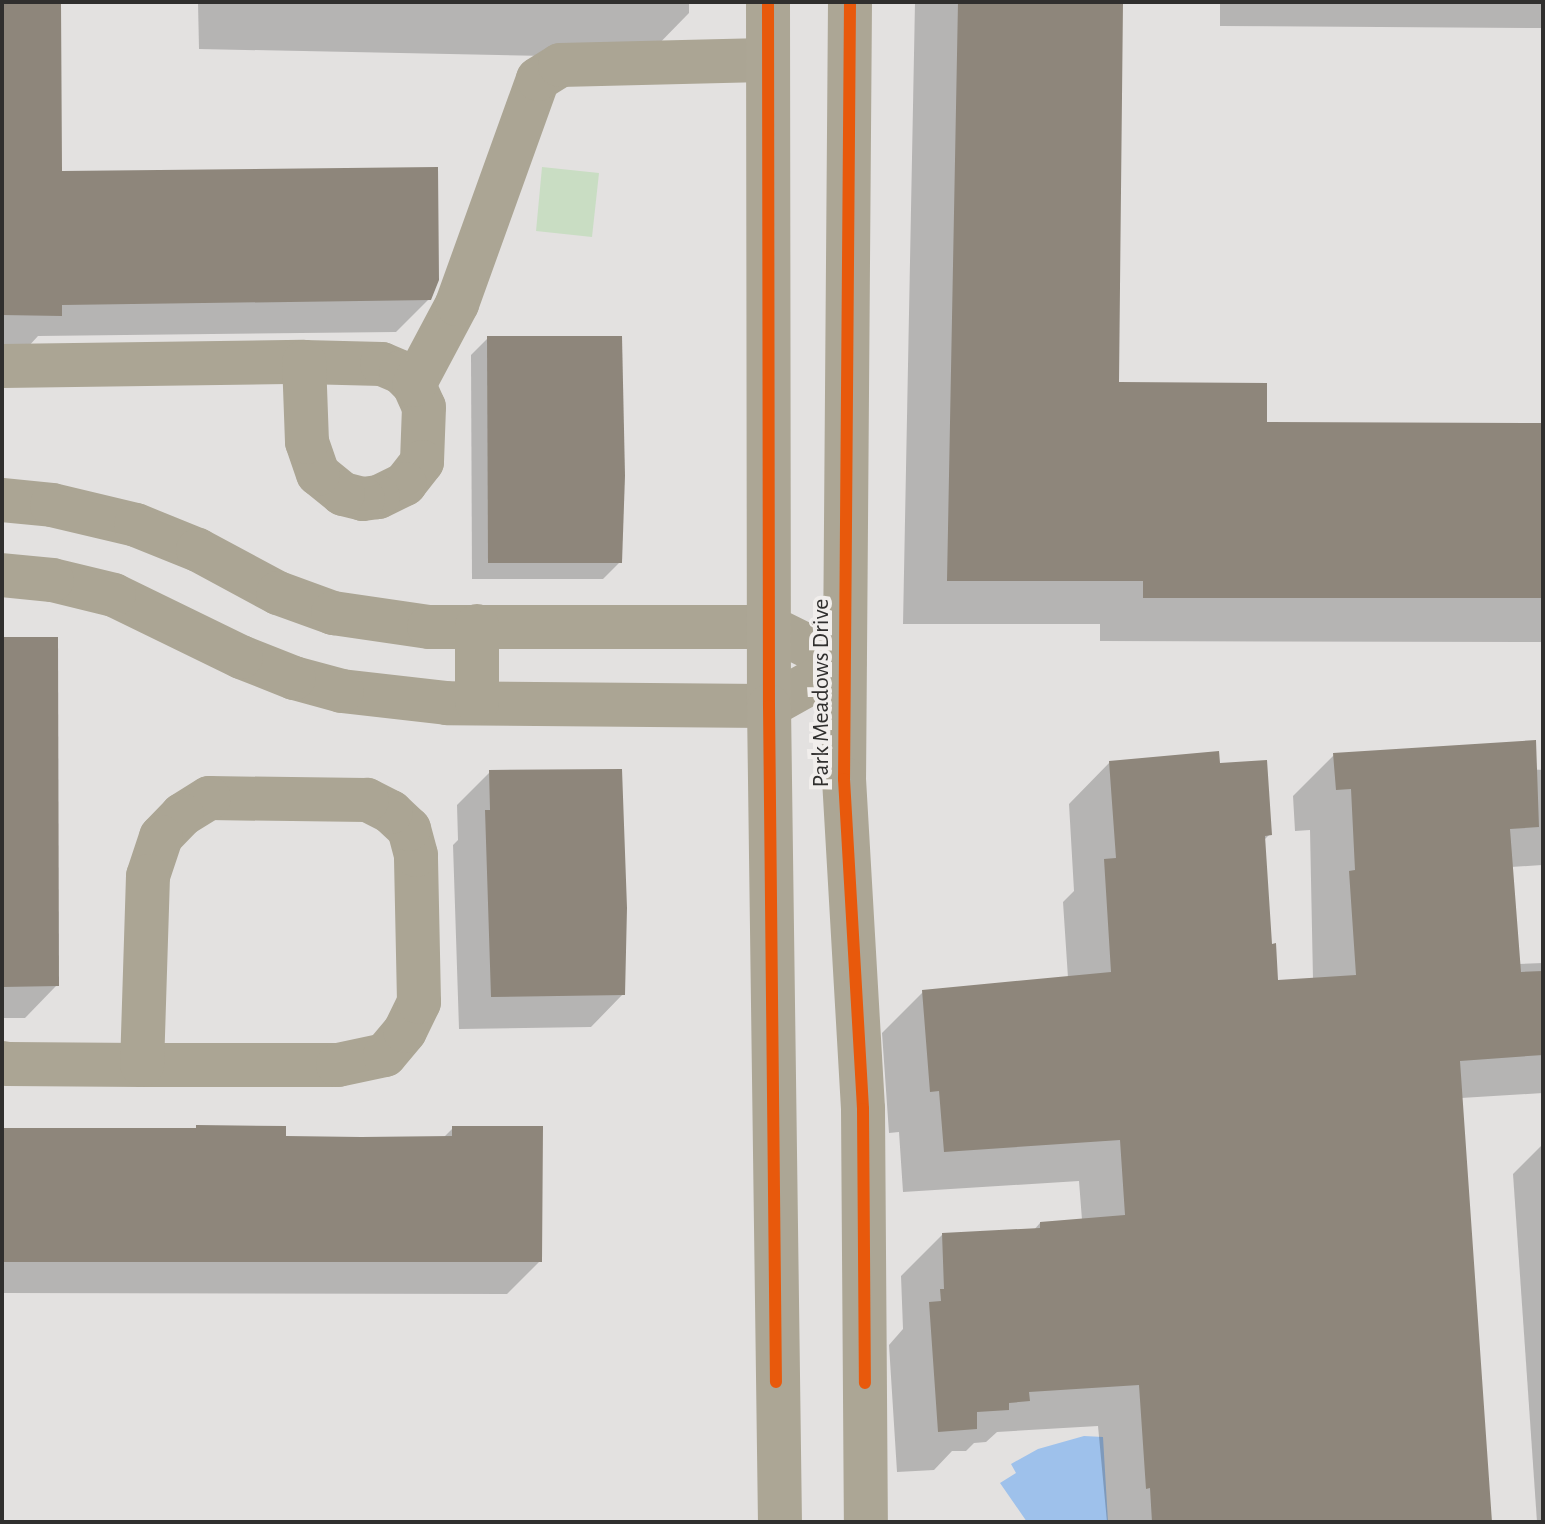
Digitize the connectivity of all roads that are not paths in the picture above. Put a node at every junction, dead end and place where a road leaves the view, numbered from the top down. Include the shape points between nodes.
1 (768, 2) edge
2 (850, 2) edge
3 (768, 60) junction
4 (304, 362) junction
5 (2, 366) edge
6 (414, 385) junction
7 (2, 500) edge
8 (2, 575) edge
9 (477, 626) junction
10 (769, 627) junction
11 (844, 664) junction
12 (477, 702) junction
13 (769, 706) junction
14 (2, 1063) edge
15 (142, 1065) junction
16 (780, 1522) edge
17 (866, 1522) edge

1 - 3 main road
2 - 11 main road, Park Meadows Drive
3 - 6 lane via 560,65 538,79 457,304
3 - 10 main road
4 - 5 lane
4 - 6 lane via 382,364
4 - 6 lane via 311,462 328,485 363,499 405,484 422,462 424,407
7 - 9 lane via 52,505 136,525 198,550 278,593 333,613 399,624
8 - 12 lane via 114,595 241,657 342,691
9 - 10 lane
9 - 12 lane
10 - 11 lane
10 - 13 main road
11 - 13 lane
11 - 17 main road, Park Meadows Drive via 844,779 863,1109
12 - 13 lane
13 - 16 main road
14 - 15 lane
15 - 15 lane via 338,1065 385,1055 419,1002 416,855 409,829 367,800 209,798 182,815 161,837 148,876

